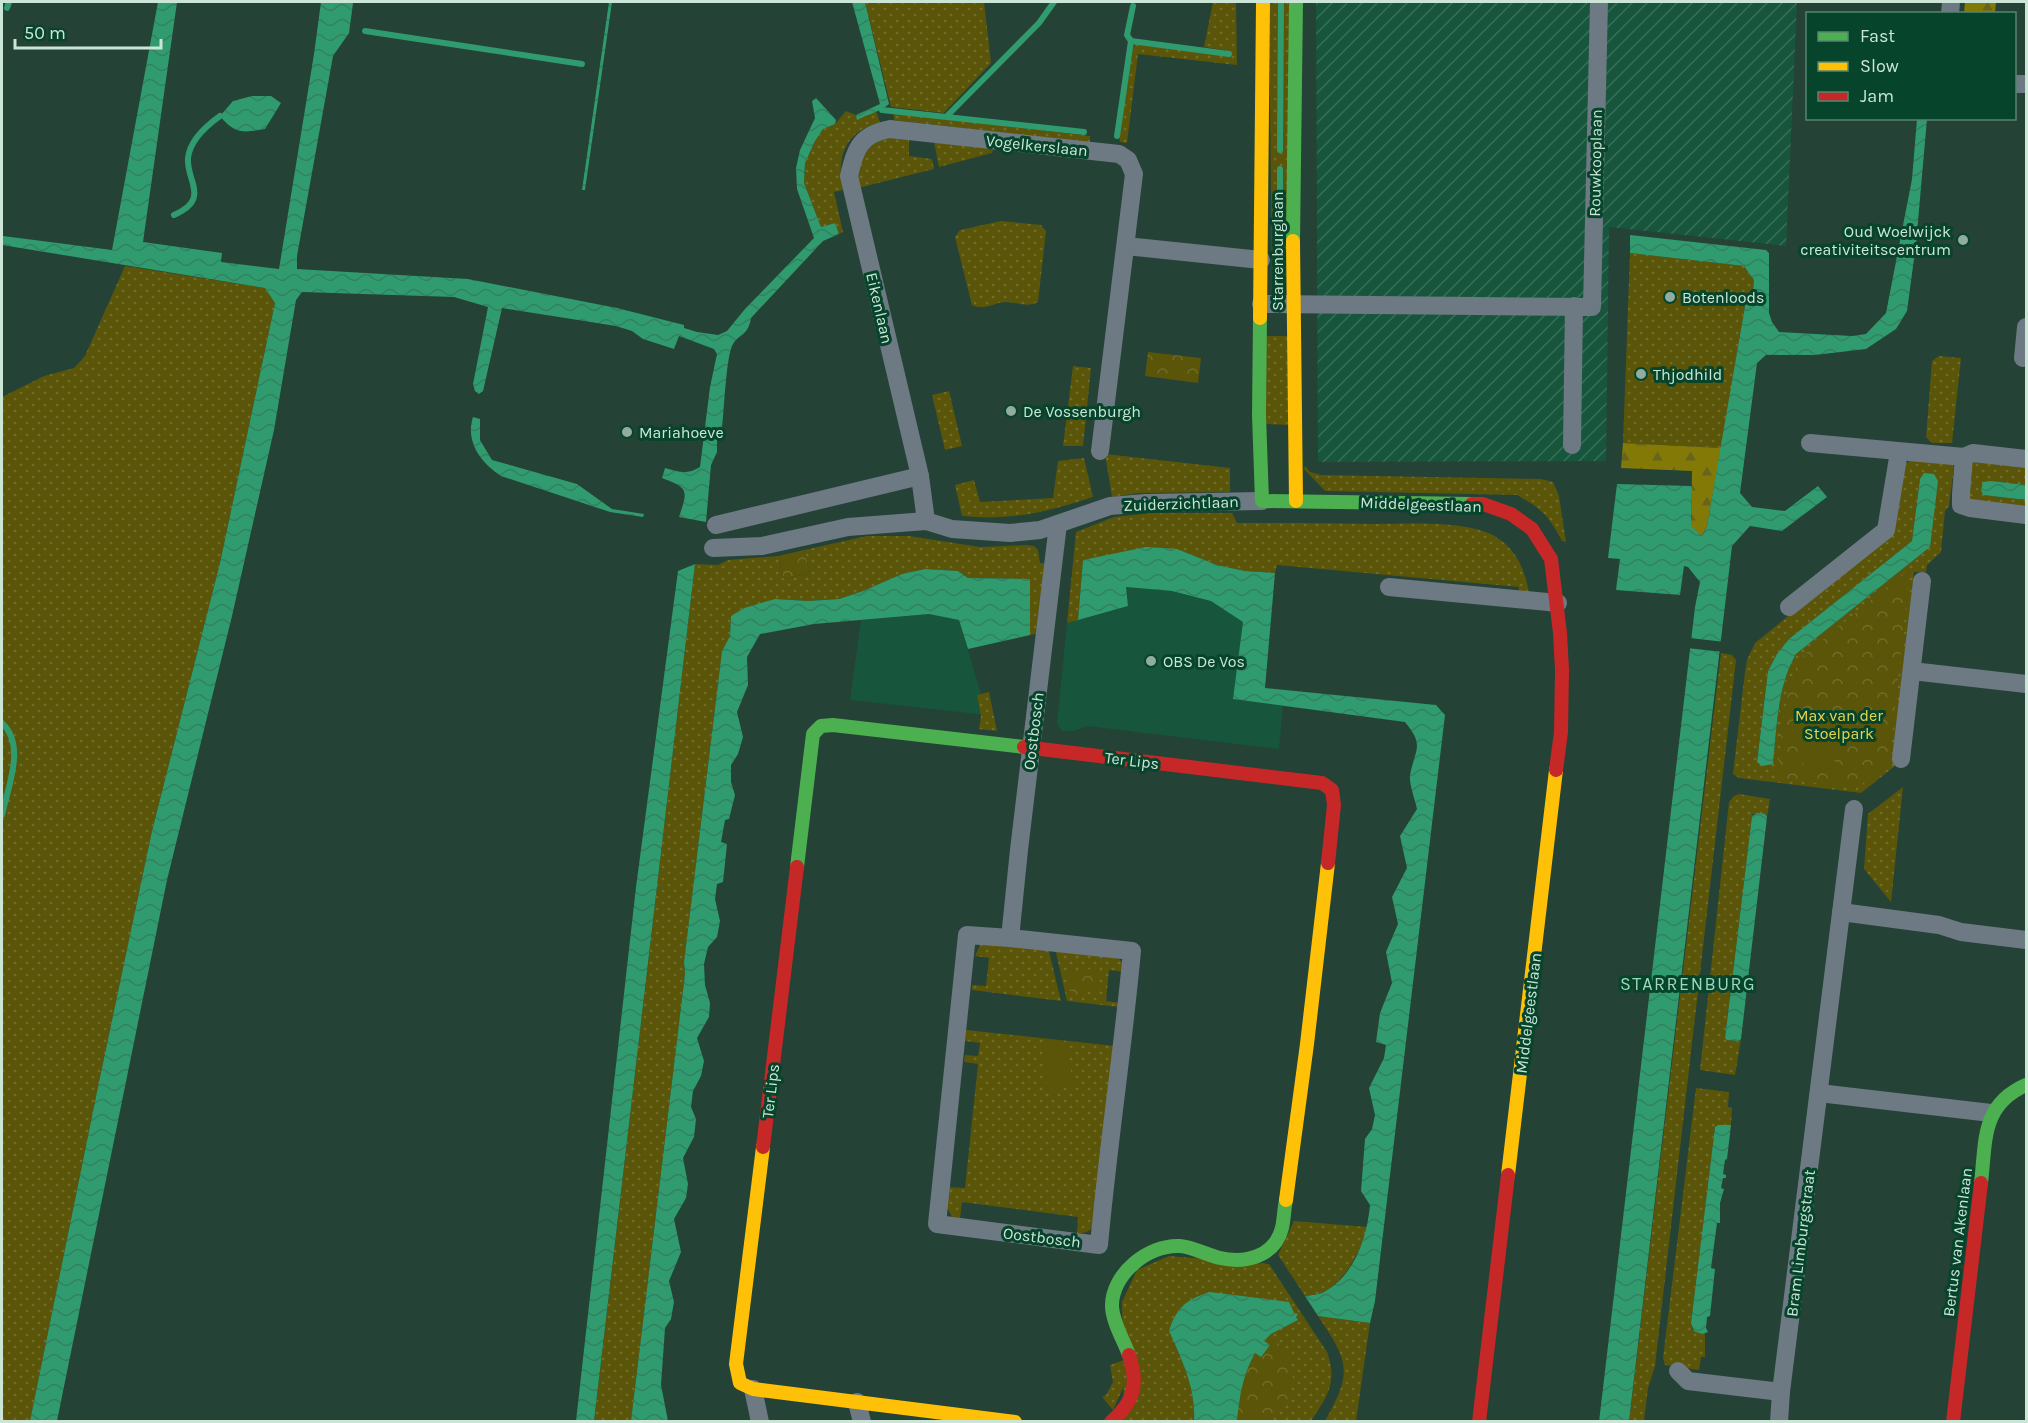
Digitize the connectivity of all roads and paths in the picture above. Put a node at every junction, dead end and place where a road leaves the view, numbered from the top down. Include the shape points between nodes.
1 (1263, 2) edge
2 (1296, 2) edge
3 (1599, 2) edge
4 (861, 142) joint
5 (1126, 246) junction
6 (1261, 260) junction
7 (1294, 303) junction
8 (1261, 304) junction
9 (1574, 306) junction
10 (2026, 327) edge
11 (2023, 358) dead end
12 (1810, 442) dead end
13 (1572, 445) dead end
14 (1100, 451) dead end
15 (1899, 452) junction
16 (1964, 457) junction
17 (2026, 459) edge
18 (920, 476) junction
19 (1262, 501) junction
20 (1296, 501) junction
21 (2026, 515) edge
22 (926, 521) junction
23 (1058, 524) junction
24 (716, 525) dead end
25 (713, 548) dead end
26 (1922, 581) dead end
27 (1389, 586) dead end
28 (1558, 603) junction
29 (1789, 607) dead end
30 (1912, 671) junction
31 (2026, 684) edge
32 (1031, 748) junction
33 (1901, 759) dead end
34 (1854, 809) dead end
35 (1841, 912) junction
36 (1010, 938) junction
37 (2026, 940) edge
38 (2026, 1085) edge
39 (1819, 1093) junction
40 (1991, 1113) junction
41 (1678, 1371) dead end
42 (753, 1389) junction
43 (1781, 1392) junction
44 (858, 1402) junction
45 (957, 1418) edge
46 (760, 1422) edge
47 (862, 1422) edge
48 (1015, 1422) edge
49 (1111, 1422) edge
50 (1479, 1422) edge
51 (1779, 1422) edge
52 (1953, 1422) edge

1 - 6 street, Starrenburglaan
2 - 7 street, Starrenburglaan
3 - 9 street, Rouwkooplaan via 1592,307
4 - 5 street, Vogelkerslaan via 873,132 890,129 1119,154 1128,160 1134,174
4 - 18 street, Eikenlaan via 853,155 849,176
5 - 6 street
5 - 14 street, Vogelkerslaan
6 - 8 street, Starrenburglaan
7 - 8 street
7 - 9 street
7 - 20 street, Starrenburglaan
8 - 19 street, Starrenburglaan
9 - 13 street
10 - 11 street
12 - 15 street
15 - 16 street
15 - 29 street via 1886,530
16 - 17 street via 1973,453
16 - 21 street via 1961,505
18 - 22 street, Eikenlaan
18 - 24 street
19 - 20 street, Zuiderzichtlaan
19 - 23 street, Zuiderzichtlaan via 1110,506
20 - 28 street, Middelgeestlaan via 1483,504 1511,514 1532,529 1551,560
22 - 23 street, Zuiderzichtlaan via 952,530 1010,533
22 - 25 street, Zuiderzichtlaan via 848,527 762,546
23 - 32 street, Oostbosch
26 - 30 street
27 - 28 street
28 - 50 street, Middelgeestlaan via 1563,670 1561,732
30 - 31 street
30 - 33 street
32 - 36 street, Oostbosch
32 - 42 street, Ter Lips via 833,724 821,726 813,734 736,1367 740,1383
32 - 49 street, Ter Lips via 1322,783 1332,790 1334,805 1305,1055 1282,1227 1276,1244 1251,1260 1234,1262 1183,1246 1163,1248 1141,1257 1127,1271 1112,1304 1113,1316 1133,1364 1135,1383 1132,1396
34 - 35 street, Bram Limburgstraat
35 - 37 street
35 - 39 street, Bram Limburgstraat
36 - 36 street, Oostbosch via 967,935 937,1224 1099,1245 1132,951
38 - 40 street via 2003,1099
39 - 40 street
39 - 43 street, Bram Limburgstraat
40 - 52 street, Bertus van Akenlaan
41 - 43 street via 1688,1381
42 - 44 street
42 - 46 street, Ter Lips
43 - 51 street, Bram Limburgstraat
44 - 45 street
44 - 47 street
45 - 48 street

